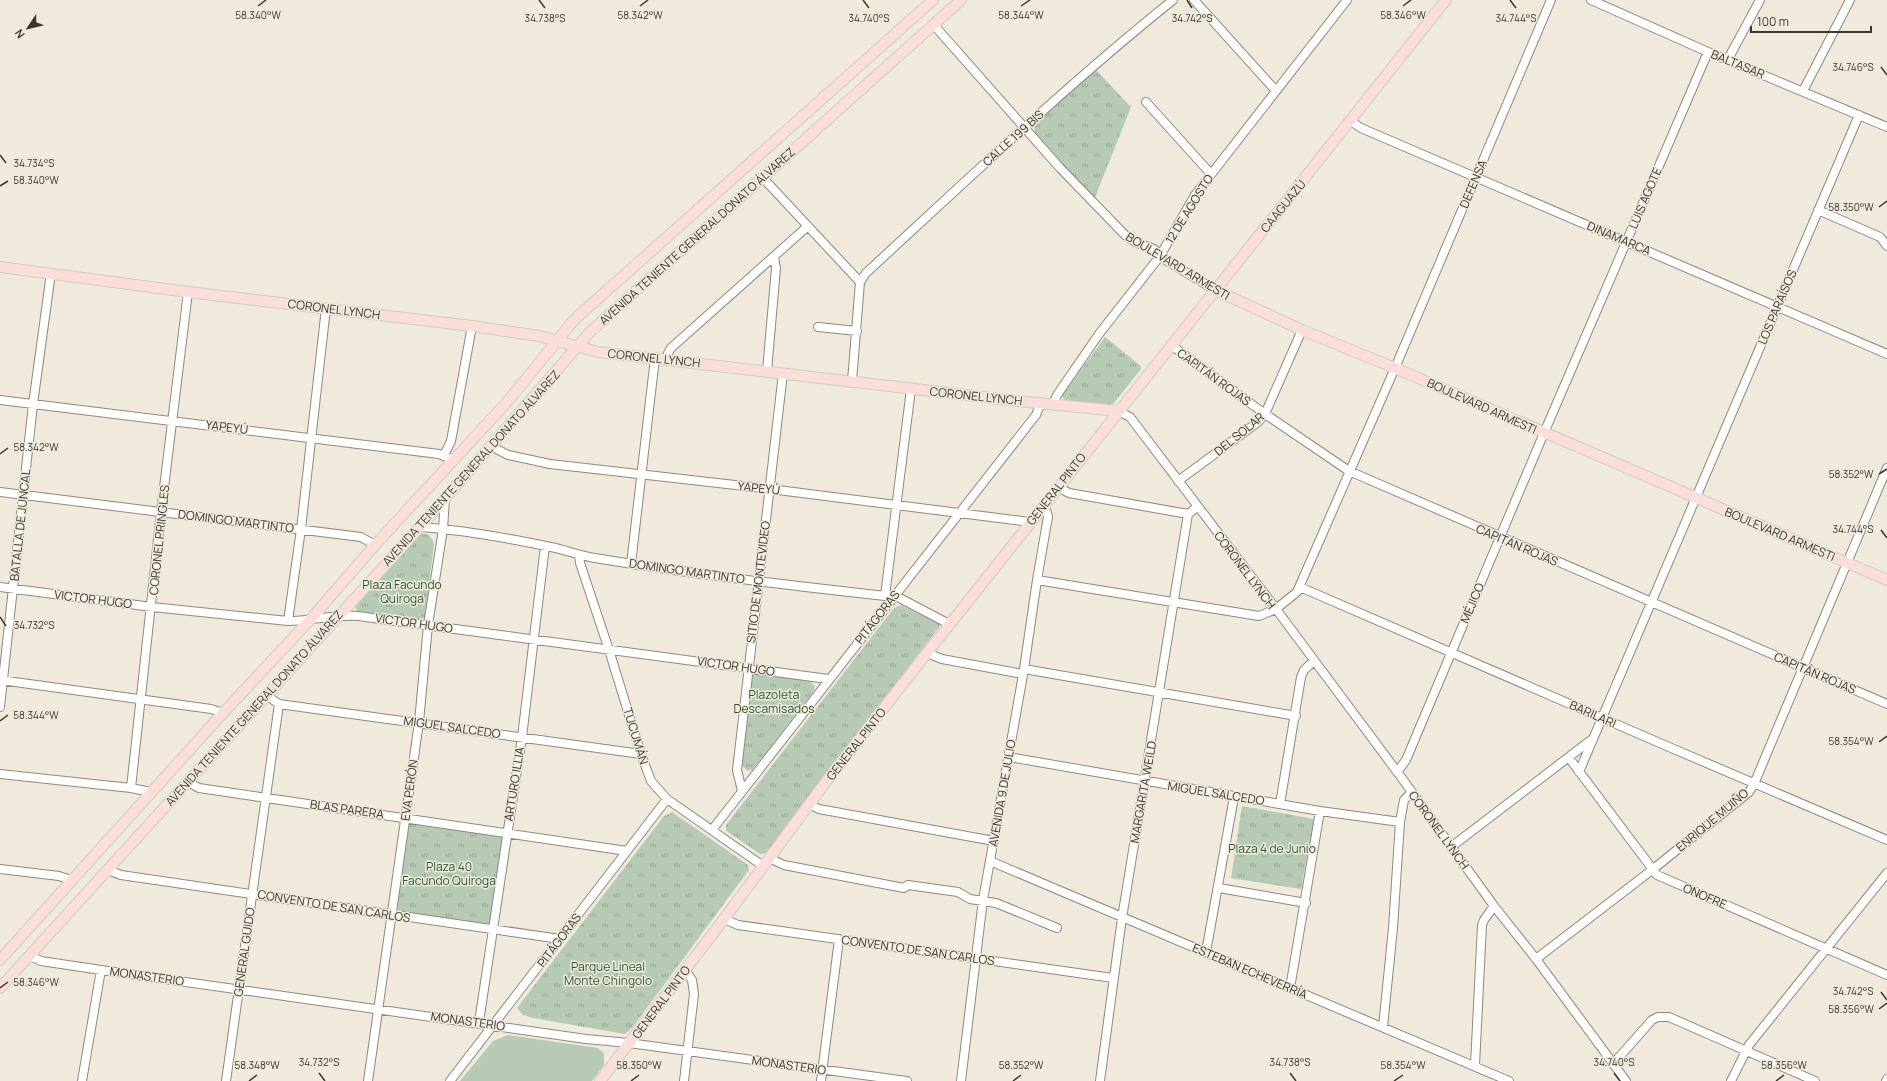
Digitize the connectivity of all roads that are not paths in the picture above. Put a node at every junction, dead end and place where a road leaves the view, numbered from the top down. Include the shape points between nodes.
1 (933, 0) edge
2 (961, 0) edge
3 (1173, 0) edge
4 (1194, 0) edge
5 (1347, 0) edge
6 (1446, 0) edge
7 (1551, 0) edge
8 (1590, 0) edge
9 (1760, 0) edge
10 (1850, 0) edge
11 (1600, 2) edge
12 (933, 24) junction
13 (1708, 52) junction
14 (1728, 59) junction
15 (1276, 91) junction
16 (1803, 91) junction
17 (1146, 102) dead end
18 (1859, 115) junction
19 (1351, 121) junction
20 (1887, 127) edge
21 (1024, 128) junction
22 (1211, 174) junction
23 (762, 177) junction
24 (1476, 177) junction
25 (1818, 210) junction
26 (808, 226) junction
27 (1884, 236) edge
28 (1626, 241) junction
29 (1887, 246) edge
30 (1160, 256) junction
31 (774, 257) junction
32 (0, 267) edge
33 (51, 273) junction
34 (860, 282) junction
35 (1215, 290) junction
36 (188, 292) junction
37 (1777, 306) junction
38 (326, 308) junction
39 (472, 326) junction
40 (818, 326) dead end
41 (1302, 330) junction
42 (857, 331) junction
43 (558, 341) junction
44 (1170, 345) junction
45 (577, 346) junction
46 (1887, 354) edge
47 (655, 358) junction
48 (668, 360) junction
49 (1395, 368) junction
50 (767, 371) junction
51 (783, 373) junction
52 (852, 381) junction
53 (911, 388) junction
54 (0, 400) edge
55 (1040, 403) junction
56 (33, 404) junction
57 (1053, 404) junction
58 (1118, 411) junction
59 (1265, 414) junction
60 (173, 420) junction
61 (1544, 433) junction
62 (311, 437) junction
63 (451, 441) junction
64 (491, 446) junction
65 (463, 449) junction
66 (444, 455) junction
67 (454, 460) junction
68 (1887, 468) edge
69 (1349, 472) junction
70 (640, 475) junction
71 (1178, 481) junction
72 (1058, 487) junction
73 (770, 489) junction
74 (0, 492) edge
75 (23, 495) junction
76 (445, 499) junction
77 (1697, 499) junction
78 (896, 505) junction
79 (1042, 507) junction
80 (1197, 507) junction
81 (161, 512) junction
82 (959, 513) junction
83 (1188, 514) junction
84 (1030, 522) junction
85 (420, 527) junction
86 (301, 529) junction
87 (443, 529) junction
88 (1500, 537) junction
89 (375, 546) junction
90 (546, 546) junction
91 (579, 555) junction
92 (1847, 562) junction
93 (631, 564) junction
94 (1037, 580) junction
95 (1887, 580) edge
96 (758, 581) junction
97 (0, 587) edge
98 (1300, 587) junction
99 (13, 589) junction
100 (894, 595) junction
101 (886, 596) junction
102 (1174, 602) junction
103 (1652, 602) junction
104 (152, 606) junction
105 (1276, 609) junction
106 (338, 615) junction
107 (310, 620) junction
108 (288, 621) junction
109 (949, 624) junction
110 (428, 625) junction
111 (534, 640) junction
112 (609, 650) junction
113 (1451, 652) junction
114 (926, 653) junction
115 (1314, 661) junction
116 (748, 667) junction
117 (1802, 668) junction
118 (1024, 672) junction
119 (828, 679) junction
120 (1, 680) edge
121 (1160, 692) junction
122 (266, 695) junction
123 (140, 699) junction
124 (279, 704) junction
125 (1887, 704) edge
126 (0, 707) edge
127 (223, 713) junction
128 (1296, 716) junction
129 (1602, 718) junction
130 (419, 722) junction
131 (522, 737) junction
132 (1594, 738) junction
133 (641, 754) junction
134 (1009, 758) junction
135 (1569, 758) junction
136 (1397, 772) junction
137 (1579, 772) junction
138 (0, 774) edge
139 (1144, 781) junction
140 (188, 782) junction
141 (1754, 784) junction
142 (131, 788) junction
143 (742, 791) junction
144 (151, 792) junction
145 (1411, 793) junction
146 (1234, 797) junction
147 (266, 798) junction
148 (668, 800) junction
149 (808, 804) junction
150 (1280, 804) junction
151 (1320, 811) junction
152 (405, 817) junction
153 (1400, 822) junction
154 (712, 830) junction
155 (507, 832) junction
156 (1887, 840) edge
157 (994, 841) junction
158 (1451, 847) junction
159 (627, 850) junction
160 (990, 861) junction
161 (766, 862) junction
162 (0, 868) edge
163 (108, 870) junction
164 (1652, 870) junction
165 (1887, 873) edge
166 (71, 880) junction
167 (1219, 888) junction
168 (252, 894) junction
169 (983, 900) junction
170 (1306, 903) junction
171 (1494, 906) junction
172 (392, 914) junction
173 (1122, 918) junction
174 (724, 919) junction
175 (493, 928) junction
176 (1057, 928) dead end
177 (560, 939) junction
178 (839, 939) junction
179 (1825, 948) junction
180 (1206, 952) junction
181 (30, 956) junction
182 (976, 958) junction
183 (1536, 959) junction
184 (0, 960) edge
185 (101, 970) junction
186 (685, 970) junction
187 (1887, 976) edge
188 (1113, 978) junction
189 (0, 988) edge
190 (1290, 988) junction
191 (239, 989) junction
192 (378, 1009) junction
193 (479, 1022) junction
194 (494, 1025) junction
195 (1383, 1027) junction
196 (629, 1043) junction
197 (1746, 1051) junction
198 (689, 1052) junction
199 (1613, 1064) junction
200 (1475, 1066) junction
201 (822, 1069) junction
202 (82, 1081) edge
203 (226, 1081) edge
204 (368, 1081) edge
205 (450, 1081) edge
206 (600, 1081) edge
207 (684, 1081) edge
208 (821, 1081) edge
209 (907, 1081) edge
210 (961, 1081) edge
211 (1100, 1081) edge
212 (1509, 1081) edge
213 (1626, 1081) edge
214 (1732, 1081) edge
215 (1815, 1081) edge

1 - 43 main road, AVENIDA TENIENTE GENERAL DONATO ÁLVAREZ via 588,307
2 - 12 main road, AVENIDA TENIENTE GENERAL DONATO ÁLVAREZ
3 - 21 street, CALLE 199 BIS via 1114,48
4 - 15 street
5 - 15 street, 12 DE AGOSTO
6 - 19 main road, CAAGUAZÚ
7 - 24 street, DEFENSA
8 - 11 street, BALTASAR
9 - 14 street
10 - 16 street
11 - 13 street, BALTASAR
12 - 21 street, BOULEVARD ARMESTI
12 - 23 main road, AVENIDA TENIENTE GENERAL DONATO ÁLVAREZ
13 - 14 street, BALTASAR
13 - 28 street, LUIS AGOTE
14 - 16 street, BALTASAR
15 - 22 street, 12 DE AGOSTO
16 - 18 street, BALTASAR
17 - 22 street
18 - 20 street, BALTASAR
18 - 25 street, LOS PARAÍSOS
19 - 24 street, DINAMARCA via 1361,128
19 - 35 main road, CAAGUAZÚ
21 - 30 street, BOULEVARD ARMESTI via 1094,205 1130,240 1154,249
21 - 34 street, CALLE 199 BIS via 866,272
22 - 30 street, 12 DE AGOSTO via 1195,195
23 - 26 street
23 - 45 main road, AVENIDA TENIENTE GENERAL DONATO ÁLVAREZ via 603,319
24 - 28 street, DINAMARCA
24 - 49 street, DEFENSA
25 - 27 street
25 - 37 street, LOS PARAÍSOS
26 - 31 street
26 - 34 street
27 - 29 street
28 - 37 street, DINAMARCA
28 - 61 street, LUIS AGOTE
30 - 35 street, BOULEVARD ARMESTI
30 - 57 street, 12 DE AGOSTO via 1092,344
31 - 48 street via 671,348
31 - 50 street via 776,268
32 - 33 main road, CORONEL LYNCH
33 - 36 main road, CORONEL LYNCH
33 - 56 street, BATALLA DE JUNCAL
34 - 42 street
35 - 41 main road, BOULEVARD ARMESTI
35 - 44 main road, CAAGUAZÚ
36 - 38 main road, CORONEL LYNCH
36 - 60 street, CORONEL PRINGLES
37 - 46 street, DINAMARCA
37 - 77 street, LOS PARAÍSOS
38 - 39 main road, CORONEL LYNCH
38 - 62 street
39 - 43 main road, CORONEL LYNCH
39 - 63 street
40 - 42 street
41 - 49 main road, BOULEVARD ARMESTI
41 - 59 street, DEL SOLAR
42 - 52 street
43 - 45 main road, CORONEL LYNCH
43 - 65 main road, AVENIDA TENIENTE GENERAL DONATO ÁLVAREZ via 508,401
44 - 58 main road, CAAGUAZÚ
44 - 59 street, CAPITÁN ROJAS
45 - 47 main road, CORONEL LYNCH via 598,352
45 - 64 main road, AVENIDA TENIENTE GENERAL DONATO ÁLVAREZ
47 - 48 main road, CORONEL LYNCH
47 - 70 street
48 - 50 main road, CORONEL LYNCH
49 - 61 main road, BOULEVARD ARMESTI
49 - 69 street, DEFENSA
50 - 51 main road, CORONEL LYNCH
51 - 52 main road, CORONEL LYNCH
51 - 73 street, SITIO DE MONTEVIDEO
52 - 53 main road, CORONEL LYNCH
53 - 55 main road, CORONEL LYNCH
53 - 78 street
54 - 56 street, YAPEYÚ
55 - 57 main road, CORONEL LYNCH
55 - 82 street, PITÁGORAS via 1036,415
56 - 60 street, YAPEYÚ
56 - 75 street, BATALLA DE JUNCAL
57 - 58 main road, CORONEL LYNCH
58 - 71 street, CORONEL LYNCH via 1130,417
58 - 72 main road, GENERAL PINTO
59 - 69 street, CAPITÁN ROJAS
59 - 71 street, DEL SOLAR via 1258,422
60 - 62 street, YAPEYÚ
60 - 81 street, CORONEL PRINGLES
61 - 77 main road, BOULEVARD ARMESTI
61 - 88 street, MÉJICO
62 - 66 street, YAPEYÚ
62 - 86 street
63 - 65 street
63 - 66 street
64 - 70 street, YAPEYÚ via 508,455 550,464
64 - 76 main road, AVENIDA TENIENTE GENERAL DONATO ÁLVAREZ
65 - 67 main road, AVENIDA TENIENTE GENERAL DONATO ÁLVAREZ
66 - 67 street, YAPEYÚ
67 - 89 main road, AVENIDA TENIENTE GENERAL DONATO ÁLVAREZ
68 - 92 street, ENRIQUE MUIÑO
69 - 88 street, CAPITÁN ROJAS
69 - 98 street, DEFENSA
70 - 73 street, YAPEYÚ
70 - 93 street
71 - 80 street, CORONEL LYNCH
72 - 79 main road, GENERAL PINTO
72 - 83 street via 1069,493
73 - 78 street, YAPEYÚ
73 - 96 street, SITIO DE MONTEVIDEO
74 - 75 street, DOMINGO MARTINTO
75 - 81 street, DOMINGO MARTINTO
75 - 99 street, BATALLA DE JUNCAL
76 - 85 main road, AVENIDA TENIENTE GENERAL DONATO ÁLVAREZ
76 - 87 street, EVA PERÓN
77 - 92 main road, BOULEVARD ARMESTI
77 - 103 street, LOS PARAÍSOS
78 - 82 street, YAPEYÚ
78 - 101 street
79 - 84 main road, GENERAL PINTO
79 - 94 street, AVENIDA 9 DE JULIO via 1048,517
80 - 83 street
80 - 105 street, CORONEL LYNCH
81 - 86 street, DOMINGO MARTINTO
81 - 104 street, CORONEL PRINGLES
82 - 84 street, YAPEYÚ
82 - 100 street, PITÁGORAS
83 - 102 street, MARGARITA WEILD
84 - 109 main road, GENERAL PINTO
85 - 87 street, DOMINGO MARTINTO
85 - 106 main road, AVENIDA TENIENTE GENERAL DONATO ÁLVAREZ
86 - 89 street, DOMINGO MARTINTO via 361,537
86 - 108 street
87 - 90 street, DOMINGO MARTINTO
87 - 110 street, EVA PERÓN
88 - 103 street, CAPITÁN ROJAS
88 - 113 street, MÉJICO
89 - 107 main road, AVENIDA TENIENTE GENERAL DONATO ÁLVAREZ
90 - 91 street, DOMINGO MARTINTO
90 - 111 street, ARTURO ILLIA
91 - 93 street, DOMINGO MARTINTO
91 - 112 street, TUCUMÁN
92 - 95 main road, BOULEVARD ARMESTI
92 - 117 street, ENRIQUE MUIÑO
93 - 96 street, DOMINGO MARTINTO
94 - 102 street
94 - 118 street, AVENIDA 9 DE JULIO
96 - 101 street, DOMINGO MARTINTO
96 - 116 street, SITIO DE MONTEVIDEO
97 - 99 street, VICTOR HUGO
98 - 105 street
98 - 113 street, BARILARI
99 - 104 street, VICTOR HUGO
99 - 120 street, BATALLA DE JUNCAL
100 - 101 street, DOMINGO MARTINTO
100 - 109 street
100 - 119 street, PITÁGORAS
102 - 105 street via 1255,616
102 - 121 street, MARGARITA WEILD
103 - 117 street, CAPITÁN ROJAS
103 - 129 street, LOS PARAÍSOS
104 - 108 street, VICTOR HUGO
104 - 123 street, CORONEL PRINGLES
105 - 115 street, CORONEL LYNCH
106 - 107 street, VICTOR HUGO
106 - 110 street, VICTOR HUGO
106 - 122 main road, AVENIDA TENIENTE GENERAL DONATO ÁLVAREZ
107 - 108 street, VICTOR HUGO
107 - 127 main road, AVENIDA TENIENTE GENERAL DONATO ÁLVAREZ
109 - 114 main road, GENERAL PINTO
110 - 111 street, VICTOR HUGO
110 - 130 street, EVA PERÓN
111 - 112 street, VICTOR HUGO
111 - 131 street, ARTURO ILLIA
112 - 116 street, VICTOR HUGO
112 - 133 street, TUCUMÁN
113 - 129 street, BARILARI
113 - 136 street, MÉJICO via 1406,760
114 - 118 street via 942,659
114 - 149 main road, GENERAL PINTO
115 - 128 street via 1304,670
115 - 136 street, CORONEL LYNCH
116 - 119 street, VICTOR HUGO
116 - 143 street, SITIO DE MONTEVIDEO via 737,770
117 - 125 street, CAPITÁN ROJAS
117 - 141 street, ENRIQUE MUIÑO
118 - 121 street
118 - 134 street, AVENIDA 9 DE JULIO
119 - 143 street, PITÁGORAS
120 - 123 street
120 - 126 street, BATALLA DE JUNCAL
121 - 128 street
121 - 139 street, MARGARITA WEILD
122 - 124 street, MIGUEL SALCEDO
122 - 140 main road, AVENIDA TENIENTE GENERAL DONATO ÁLVAREZ
123 - 127 street
123 - 142 street, CORONEL PRINGLES
124 - 130 street, MIGUEL SALCEDO
124 - 147 street, GENERAL GUIDO
127 - 144 main road, AVENIDA TENIENTE GENERAL DONATO ÁLVAREZ
128 - 150 street
129 - 132 street, LOS PARAÍSOS
129 - 141 street, BARILARI
130 - 131 street, MIGUEL SALCEDO
130 - 152 street, EVA PERÓN
131 - 133 street, MIGUEL SALCEDO
131 - 155 street, ARTURO ILLIA
132 - 135 street
132 - 137 street, LOS PARAÍSOS
133 - 148 street, TUCUMÁN via 651,781
134 - 139 street, MIGUEL SALCEDO
134 - 157 street, AVENIDA 9 DE JULIO
135 - 137 street, ONOFRE
135 - 158 street
136 - 145 street, CORONEL LYNCH
137 - 164 street, ONOFRE
138 - 142 street
139 - 146 street, MIGUEL SALCEDO
139 - 173 street, MARGARITA WEILD
140 - 147 street, BLAS PARERA via 199,788
140 - 163 main road, AVENIDA TENIENTE GENERAL DONATO ÁLVAREZ
141 - 156 street, BARILARI
141 - 164 street, ENRIQUE MUIÑO via 1743,797
142 - 144 street
143 - 154 street, PITÁGORAS
144 - 166 main road, AVENIDA TENIENTE GENERAL DONATO ÁLVAREZ
145 - 153 street via 1404,800
145 - 158 street, CORONEL LYNCH
146 - 150 street, MIGUEL SALCEDO
146 - 167 street
147 - 152 street, BLAS PARERA
147 - 168 street, GENERAL GUIDO
148 - 154 street, TUCUMÁN
148 - 159 street, PITÁGORAS
149 - 157 street via 819,809
149 - 161 main road, GENERAL PINTO
150 - 151 street, MIGUEL SALCEDO
151 - 153 street, MIGUEL SALCEDO
151 - 170 street
152 - 155 street, BLAS PARERA
152 - 172 street, EVA PERÓN
153 - 195 street
154 - 161 street, TUCUMÁN
155 - 159 street, BLAS PARERA
155 - 175 street, ARTURO ILLIA
157 - 160 street, AVENIDA 9 DE JULIO
158 - 171 street, CORONEL LYNCH
159 - 177 street, PITÁGORAS
160 - 169 street, AVENIDA 9 DE JULIO
160 - 173 street, ESTEBAN ECHEVERRÍA
161 - 169 street via 904,888 908,885 958,892 970,899
161 - 174 main road, GENERAL PINTO
162 - 166 street
163 - 168 street, CONVENTO DE SAN CARLOS via 121,875
163 - 181 main road, AVENIDA TENIENTE GENERAL DONATO ÁLVAREZ
164 - 179 street, ONOFRE via 1663,878
164 - 183 street, ENRIQUE MUIÑO
165 - 179 street
166 - 184 main road, AVENIDA TENIENTE GENERAL DONATO ÁLVAREZ
167 - 170 street
167 - 180 street
168 - 172 street, CONVENTO DE SAN CARLOS
168 - 191 street, GENERAL GUIDO
169 - 176 street
169 - 182 street, AVENIDA 9 DE JULIO
170 - 190 street
171 - 183 street, CORONEL LYNCH
171 - 200 street via 1482,925
172 - 175 street, CONVENTO DE SAN CARLOS
172 - 192 street, EVA PERÓN
173 - 180 street, ESTEBAN ECHEVERRÍA
173 - 188 street, MARGARITA WEILD
174 - 178 street, CONVENTO DE SAN CARLOS via 738,925
174 - 186 main road, GENERAL PINTO
175 - 177 street, CONVENTO DE SAN CARLOS
175 - 193 street, ARTURO ILLIA
177 - 194 street, PITÁGORAS
178 - 182 street, CONVENTO DE SAN CARLOS
178 - 201 street
179 - 187 street, ONOFRE
179 - 197 street
180 - 190 street, ESTEBAN ECHEVERRÍA
181 - 185 street, MONASTERIO via 40,961
181 - 189 main road, AVENIDA TENIENTE GENERAL DONATO ÁLVAREZ
182 - 188 street, CONVENTO DE SAN CARLOS
182 - 210 street, AVENIDA 9 DE JULIO
183 - 199 street, CORONEL LYNCH
185 - 191 street, MONASTERIO
185 - 202 street
186 - 196 main road, GENERAL PINTO
186 - 198 street via 692,980 694,994
188 - 211 street, MARGARITA WEILD
190 - 195 street, ESTEBAN ECHEVERRÍA
191 - 192 street, MONASTERIO
191 - 203 street, GENERAL GUIDO
192 - 193 street, MONASTERIO
192 - 204 street, EVA PERÓN
193 - 194 street, MONASTERIO
194 - 196 street, MONASTERIO
194 - 205 street, PITÁGORAS
195 - 200 street, ESTEBAN ECHEVERRÍA
196 - 198 street, MONASTERIO
196 - 206 main road, GENERAL PINTO
197 - 199 street via 1662,1016 1652,1020
197 - 214 street
197 - 215 street
198 - 201 street, MONASTERIO
198 - 207 street
199 - 213 street, CORONEL LYNCH
200 - 212 street, ESTEBAN ECHEVERRÍA
201 - 208 street
201 - 209 street, MONASTERIO

